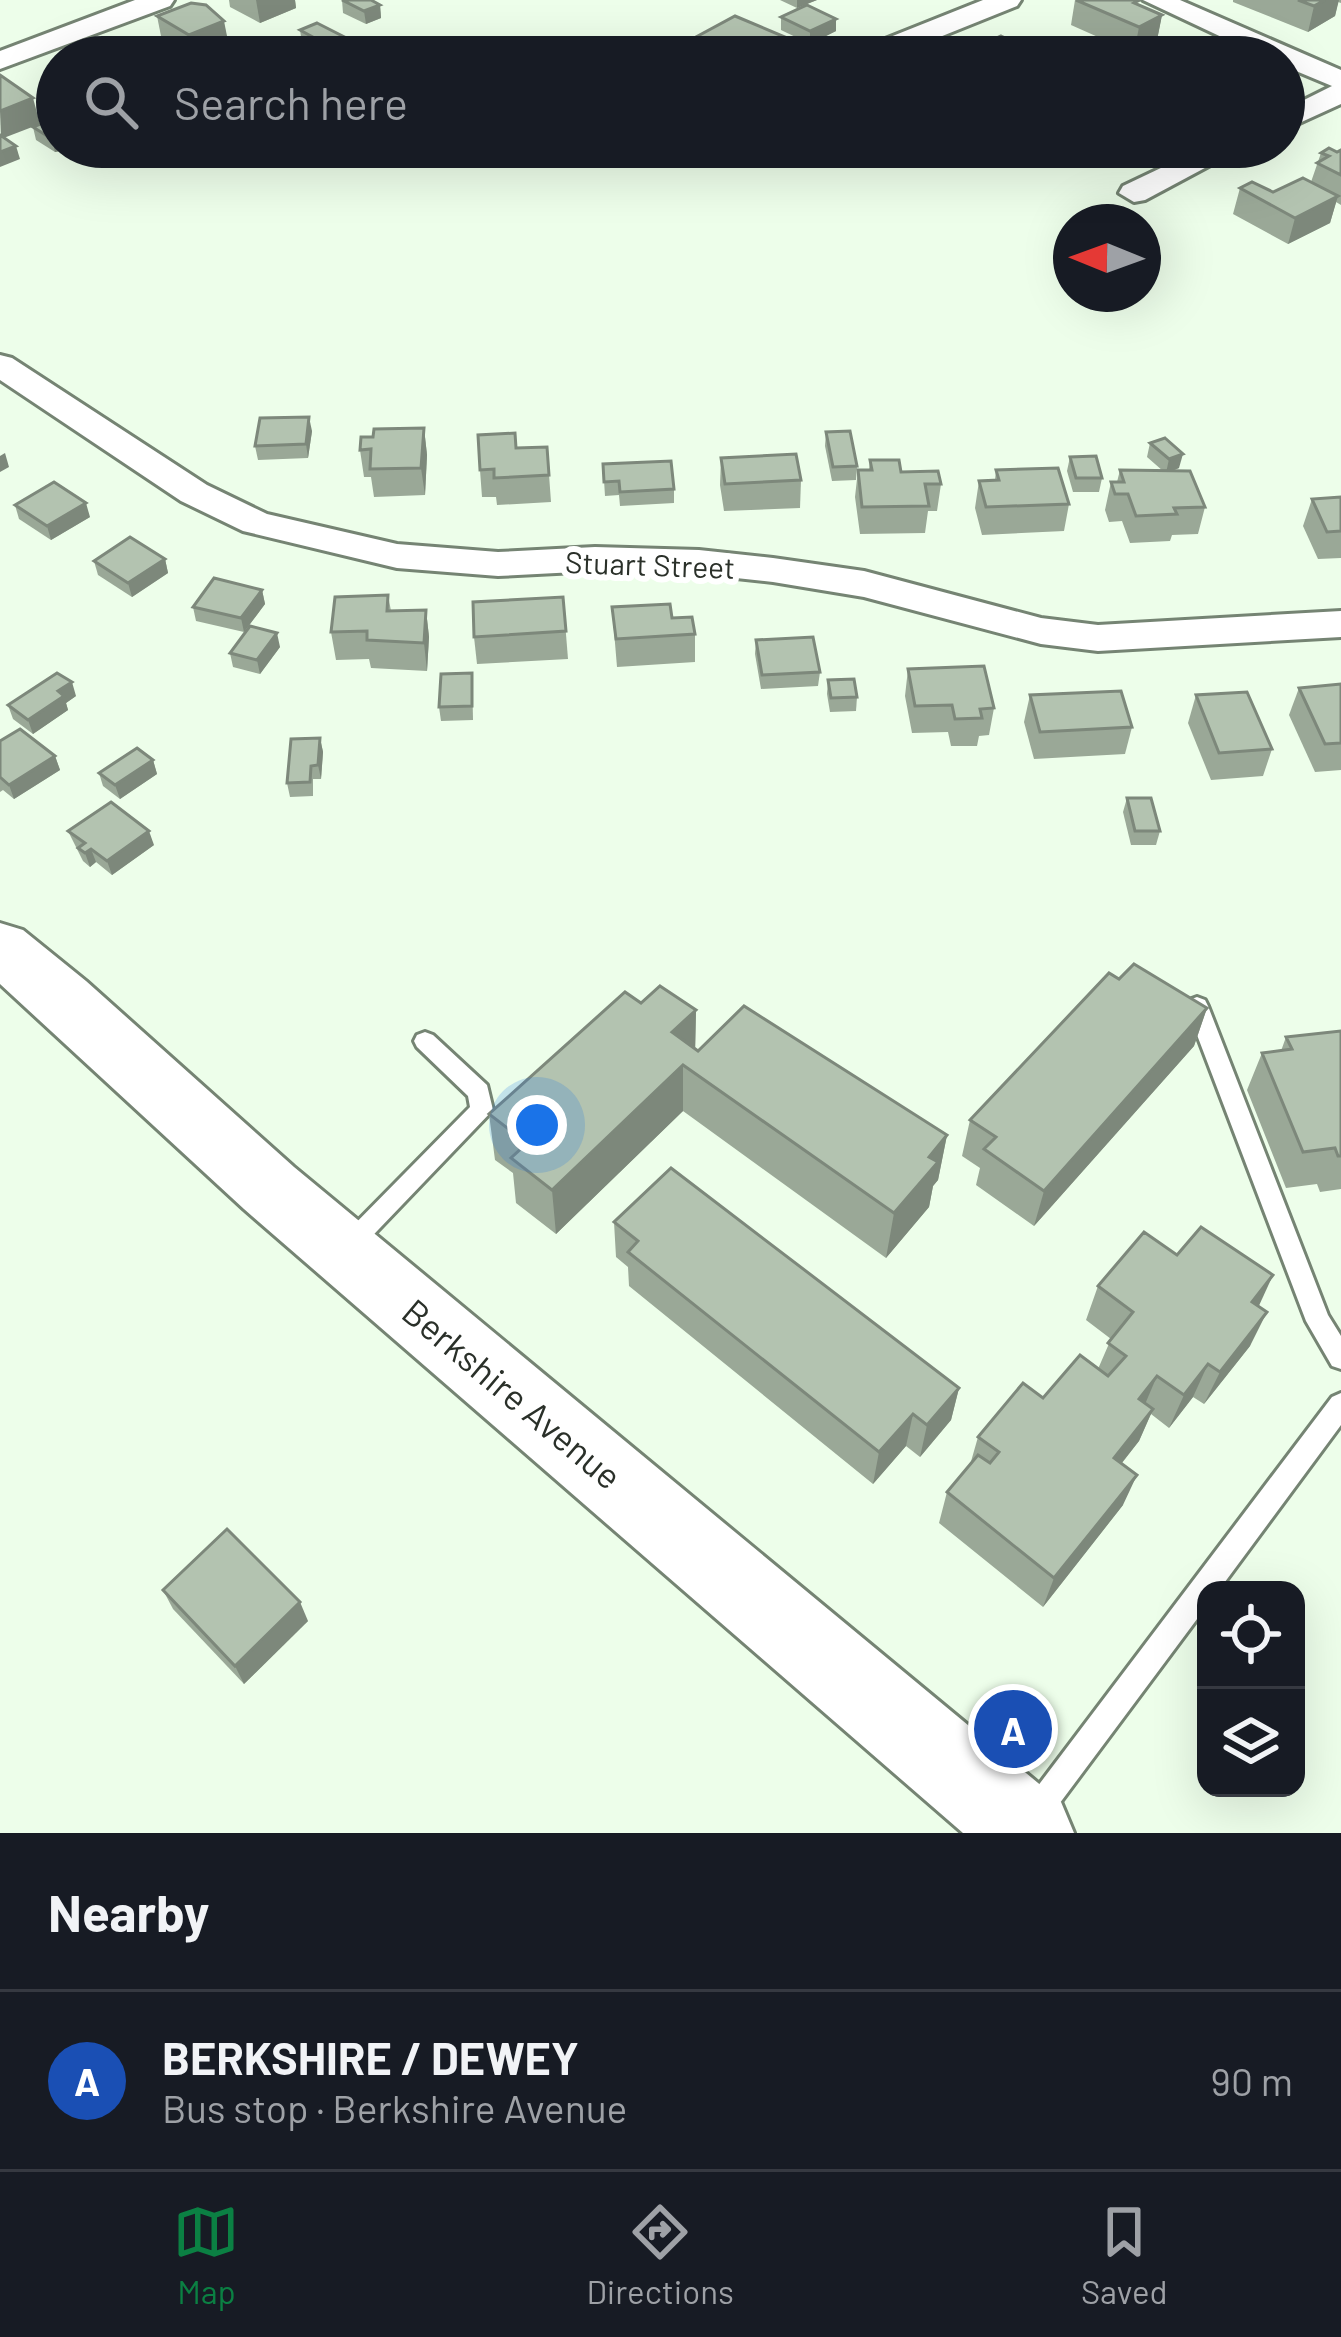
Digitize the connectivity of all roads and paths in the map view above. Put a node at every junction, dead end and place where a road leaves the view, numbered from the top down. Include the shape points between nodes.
1 (160, 0) edge
2 (1006, 0) edge
3 (1156, 0) edge
4 (118, 6) edge
5 (54, 36) edge
6 (918, 36) edge
7 (1239, 36) edge
8 (36, 44) edge
9 (0, 61) edge
10 (1305, 64) edge
11 (1341, 80) edge
12 (1341, 93) edge
13 (1305, 111) edge
14 (1187, 168) edge
15 (1134, 194) dead end
16 (0, 364) edge
17 (1341, 624) edge
18 (0, 948) edge
19 (1197, 1006) edge
20 (425, 1041) dead end
21 (343, 1250) junction
22 (1341, 1358) edge
23 (1341, 1405) edge
24 (1027, 1830) edge

1 - 4 street
2 - 6 street
3 - 7 street
4 - 5 street
8 - 9 street
10 - 11 street
12 - 13 street
14 - 15 street
16 - 17 street, Stuart Street via 194,493 329,543 498,564 595,559 773,570 1098,638
18 - 21 main road, Berkshire Avenue
19 - 22 lane via 1318,1321
20 - 21 lane via 479,1092 482,1110
21 - 24 main road, Berkshire Avenue
23 - 24 lane

